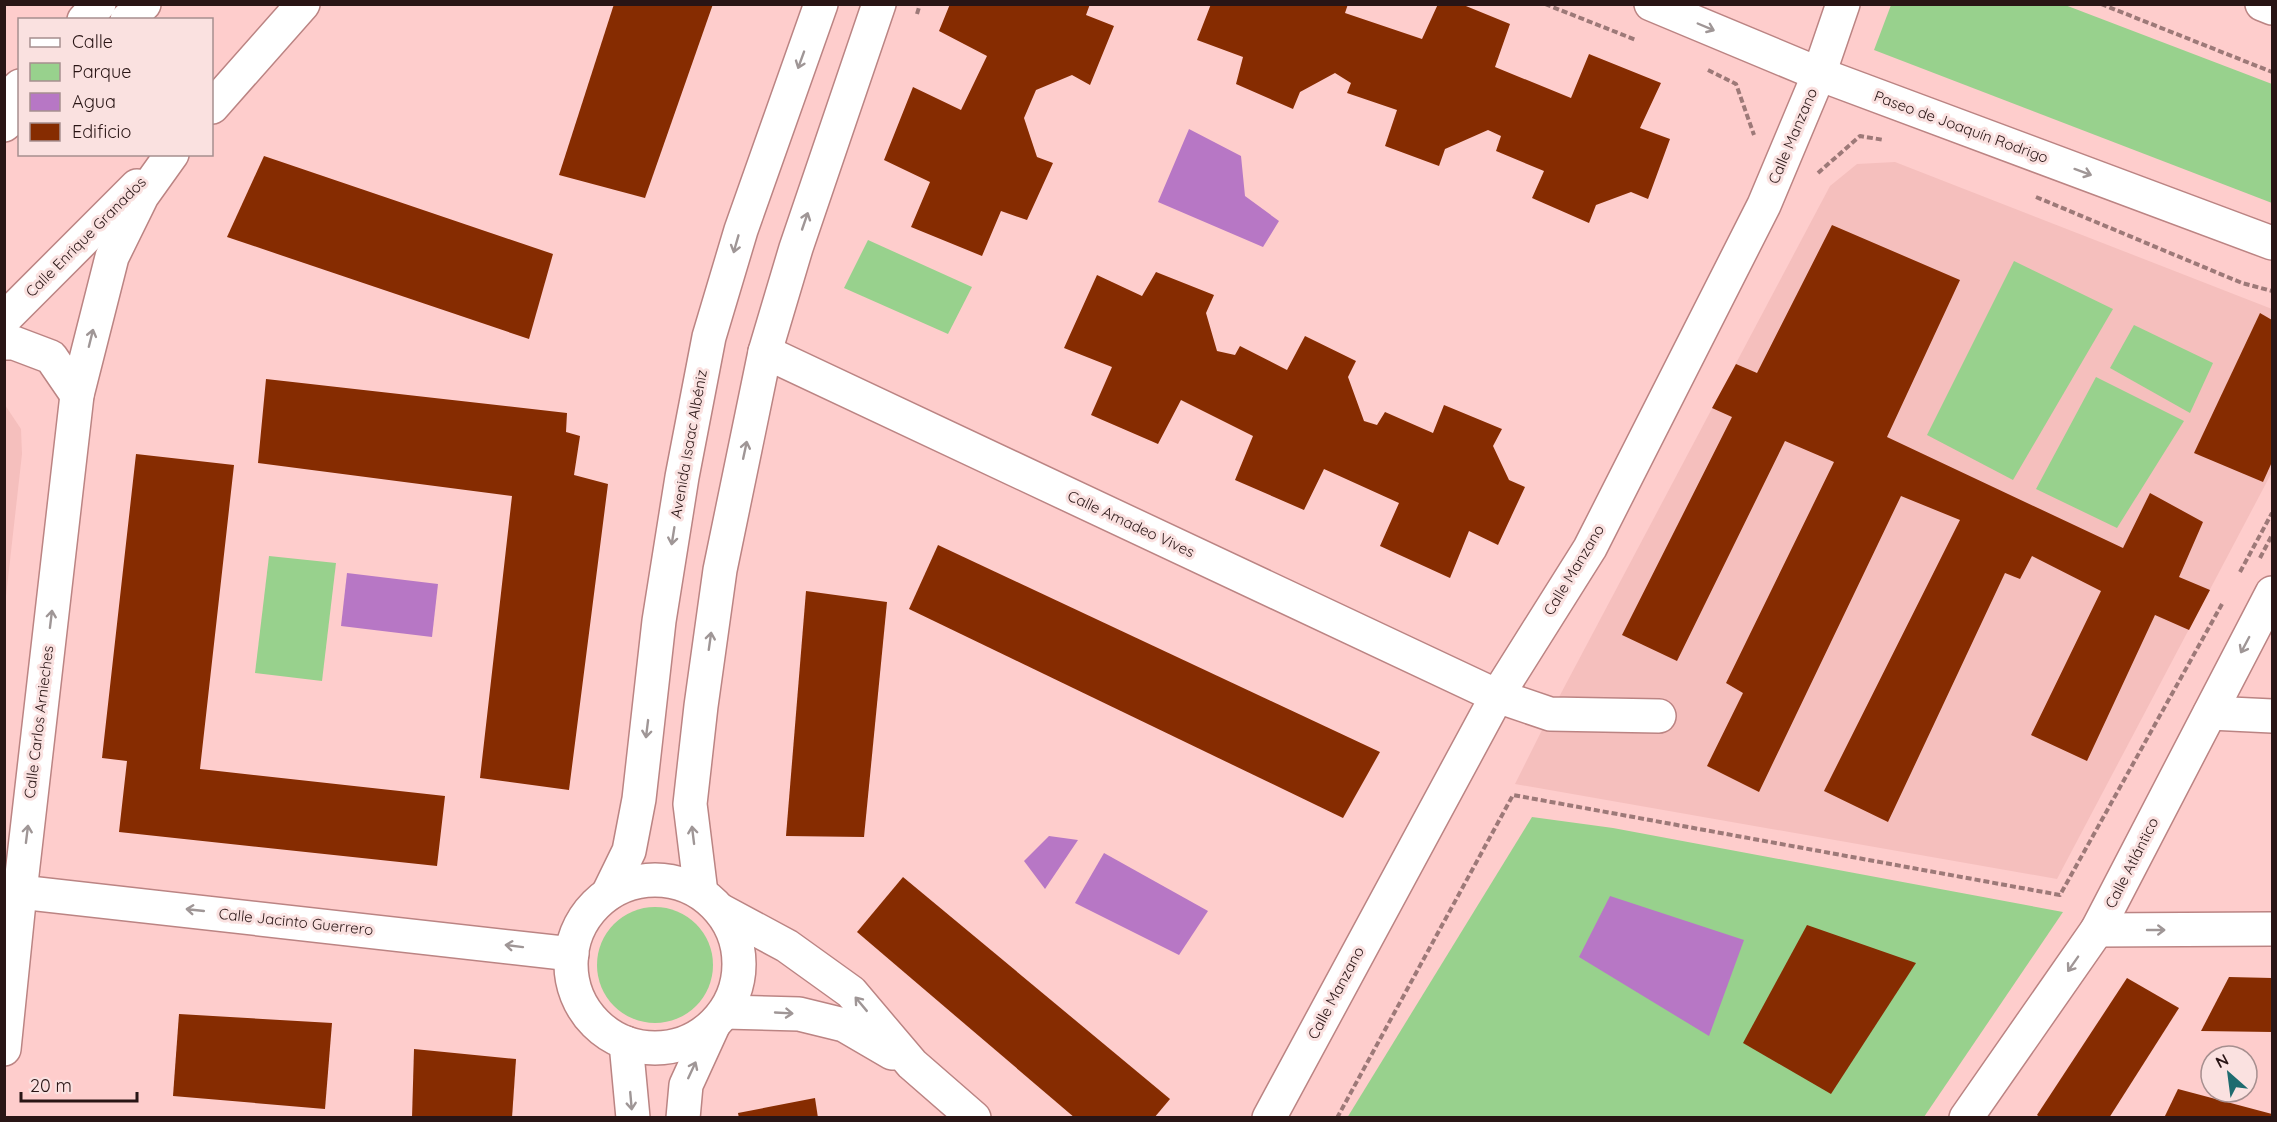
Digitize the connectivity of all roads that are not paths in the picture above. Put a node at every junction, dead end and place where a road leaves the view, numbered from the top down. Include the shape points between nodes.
1 (99, 4) edge
2 (144, 4) edge
3 (303, 4) edge
4 (821, 4) edge
5 (879, 4) edge
6 (1651, 4) edge
7 (1842, 4) edge
8 (2262, 4) edge
9 (2272, 8) edge
10 (86, 18) edge
11 (129, 18) edge
12 (1819, 74) junction
13 (18, 88) edge
14 (4, 102) edge
15 (213, 106) edge
16 (18, 114) edge
17 (4, 125) edge
18 (168, 156) edge
19 (169, 156) edge
20 (2272, 243) edge
21 (4, 319) edge
22 (4, 343) edge
23 (765, 352) junction
24 (77, 395) junction
25 (2272, 593) edge
26 (1497, 696) junction
27 (2210, 713) junction
28 (1659, 716) dead end
29 (2272, 716) edge
30 (20, 892) junction
31 (608, 894) junction
32 (710, 901) junction
33 (2272, 929) edge
34 (2097, 930) junction
35 (572, 954) junction
36 (719, 1019) junction
37 (626, 1044) junction
38 (4, 1049) edge
39 (912, 1064) junction
40 (633, 1118) edge
41 (683, 1118) edge
42 (974, 1118) edge
43 (1269, 1118) edge
44 (1966, 1118) edge

1 - 10 main road
2 - 11 main road
3 - 15 main road
4 -> 31 main road, Avenida Isaac Albéniz via 741,230 709,338 659,621 635,820 629,851
23 -> 5 main road
6 -> 12 main road, Paseo de Joaquín Rodrigo
7 - 12 main road, Calle Manzano
8 - 9 main road
12 -> 20 main road, Paseo de Joaquín Rodrigo
12 - 26 main road, Calle Manzano via 1764,205 1590,548
13 - 14 main road
16 - 17 main road
18 - 21 main road, Calle Enrique Granados
24 -> 19 main road, Calle Carlos Arnieches via 112,257 142,196
22 - 24 main road via 51,357
23 - 26 main road, Calle Amadeo Vives
32 -> 23 main road via 690,804 720,570
30 -> 24 main road, Calle Carlos Arnieches
25 -> 27 main road, Calle Atlántico
26 - 28 main road, Calle Amadeo Vives via 1550,714
26 - 43 main road, Calle Manzano
27 - 29 main road
27 - 34 main road, Calle Atlántico
35 -> 30 main road, Calle Jacinto Guerrero
30 - 38 main road, Calle Carlos Arnieches
31 - 32 main road via 630,884 654,880 678,883
31 - 35 main road via 578,931
32 - 36 main road via 734,933 740,960 737,987
39 -> 32 main road via 851,992 787,946
34 -> 33 main road
34 -> 44 main road, Calle Atlántico
35 - 37 main road via 572,982 583,1008 601,1030
36 - 37 main road via 693,1039 671,1047 648,1049
36 -> 39 main road via 799,1014 844,1025
41 -> 36 main road via 686,1085
37 -> 40 main road
39 - 42 main road

